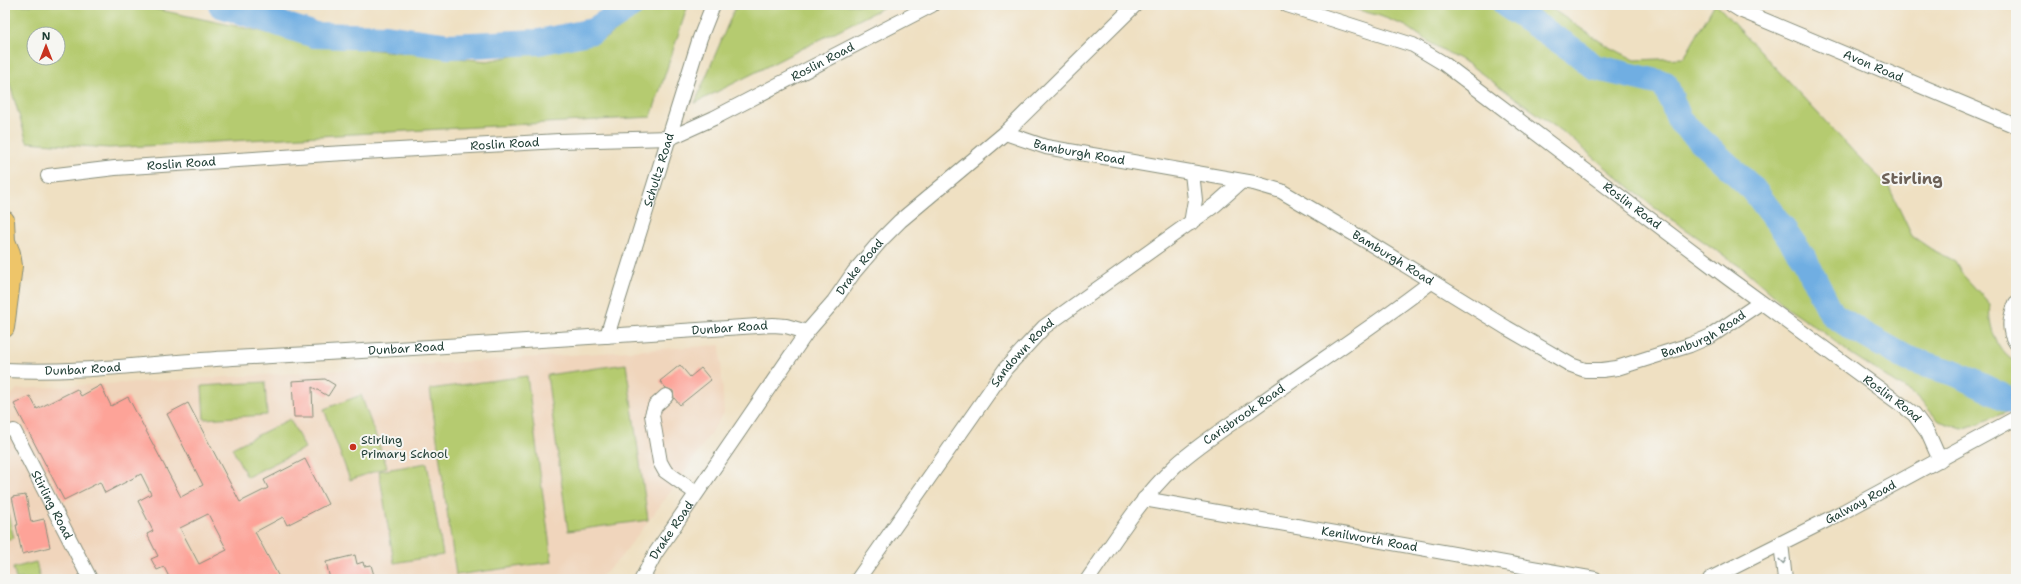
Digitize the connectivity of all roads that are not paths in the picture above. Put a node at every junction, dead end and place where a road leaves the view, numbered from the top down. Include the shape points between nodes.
1 (713, 5) edge
2 (932, 5) edge
3 (1135, 5) edge
4 (1286, 5) edge
5 (1732, 5) edge
6 (2016, 126) edge
7 (1005, 133) junction
8 (670, 138) junction
9 (1192, 173) junction
10 (48, 176) dead end
11 (1242, 181) junction
12 (5, 220) edge
13 (1191, 223) junction
14 (6, 242) edge
15 (1431, 282) junction
16 (1760, 303) junction
17 (2016, 303) edge
18 (5, 328) edge
19 (807, 332) junction
20 (607, 336) junction
21 (2016, 343) edge
22 (5, 370) edge
23 (666, 396) dead end
24 (2012, 420) edge
25 (14, 431) dead end
26 (1940, 460) junction
27 (696, 493) junction
28 (1144, 499) junction
29 (1781, 543) junction
30 (90, 579) edge
31 (642, 579) edge
32 (858, 579) edge
33 (1088, 579) edge
34 (1595, 579) edge
35 (1710, 579) edge
36 (1785, 579) edge

1 - 8 street, Schultz Road via 700,38
2 - 8 street, Roslin Road via 721,115
3 - 7 street, Drake Road
4 - 16 street, Roslin Road via 1387,35 1425,51
5 - 6 street, Avon Road
7 - 9 street, Bamburgh Road via 1046,147
7 - 19 street, Drake Road via 883,238
8 - 10 street, Roslin Road via 559,141 328,154 115,168
8 - 20 street, Schultz Road
9 - 11 street, Bamburgh Road
9 - 13 street via 1195,200
11 - 13 street, Sandown Road
11 - 15 street, Bamburgh Road via 1281,191
12 - 14 main road
13 - 32 street, Sandown Road via 1079,301 1033,338 1006,368
14 - 18 main road via 13,266
15 - 16 street, Bamburgh Road via 1571,365 1585,370 1623,366 1690,345 1711,336
15 - 28 street, Carisbrook Road via 1390,314 1205,442 1175,466
16 - 26 street, Roslin Road via 1914,414 1928,433
17 - 21 street via 2010,320 2010,329
19 - 20 street, Dunbar Road via 773,325
19 - 27 street, Drake Road
20 - 22 street, Dunbar Road via 136,366
23 - 27 street via 655,406 652,415 660,462 665,471
24 - 26 street, Galway Road
25 - 30 street, Stirling Road
26 - 29 street, Galway Road
27 - 31 street, Drake Road via 655,554
28 - 33 street, Carisbrook Road
28 - 34 street, Kenilworth Road
29 - 35 street, Galway Road
29 -> 36 street

